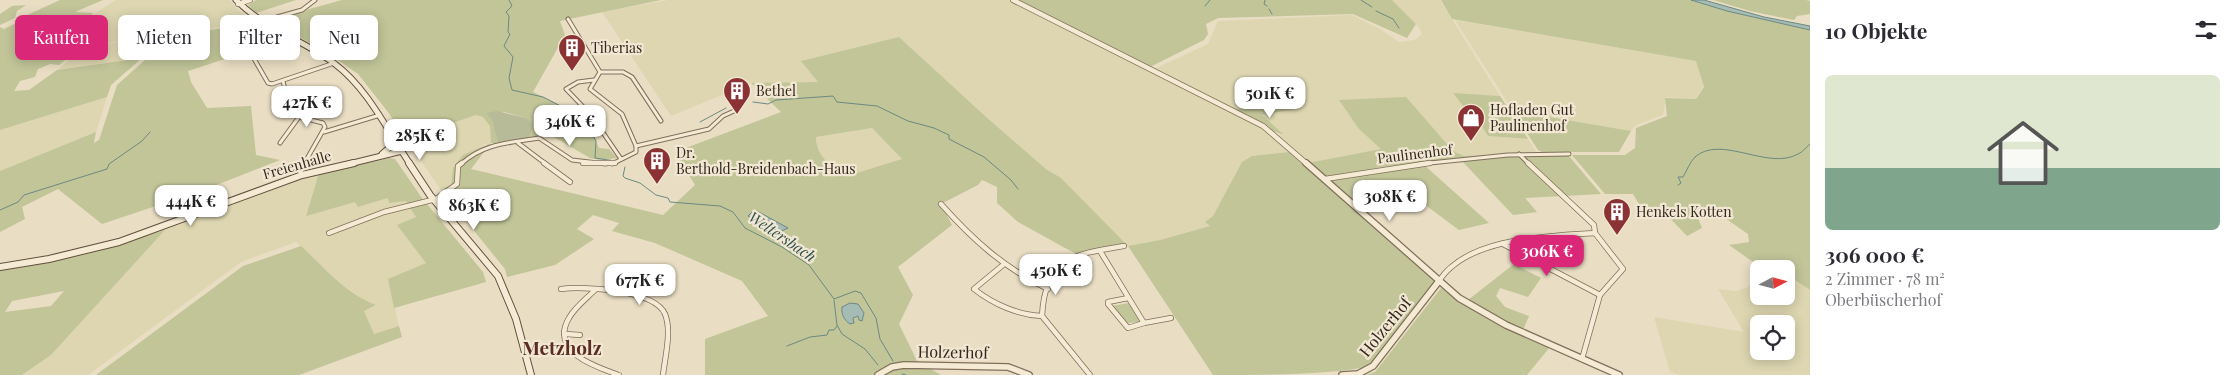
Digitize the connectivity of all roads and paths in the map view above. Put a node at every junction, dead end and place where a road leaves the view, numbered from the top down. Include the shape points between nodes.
1 (250, 0) edge
2 (315, 0) edge
3 (1013, 0) edge
4 (237, 2) edge
5 (253, 15) edge
6 (283, 15) edge
7 (568, 19) dead end
8 (300, 43) edge
9 (255, 60) edge
10 (334, 63) junction
11 (600, 72) junction
12 (594, 80) junction
13 (283, 81) junction
14 (734, 110) dead end
15 (380, 115) junction
16 (299, 117) junction
17 (661, 121) dead end
18 (324, 132) junction
19 (394, 138) junction
20 (280, 143) dead end
21 (518, 143) junction
22 (636, 146) junction
23 (402, 151) junction
24 (1519, 154) junction
25 (1569, 154) dead end
26 (376, 157) junction
27 (622, 159) junction
28 (302, 175) junction
29 (1325, 179) junction
30 (570, 182) dead end
31 (432, 197) junction
32 (941, 204) dead end
33 (329, 233) dead end
34 (1595, 233) junction
35 (1503, 244) junction
36 (1124, 246) dead end
37 (1100, 251) junction
38 (1003, 265) junction
39 (0, 267) edge
40 (1439, 281) junction
41 (561, 289) dead end
42 (1048, 289) junction
43 (595, 290) junction
44 (1600, 295) junction
45 (1128, 298) junction
46 (1042, 316) junction
47 (1171, 318) dead end
48 (1144, 323) junction
49 (566, 334) junction
50 (580, 335) dead end
51 (1582, 358) junction
52 (531, 375) edge
53 (619, 375) edge
54 (663, 375) edge
55 (878, 375) edge
56 (1029, 375) edge
57 (1090, 375) edge
58 (1342, 375) edge
59 (1620, 375) edge

1 - 4 street
2 - 6 street via 302,10
3 - 29 street via 1263,126
4 - 5 main road
7 - 11 street
8 - 10 main road
9 - 13 street via 268,83
10 - 13 street
10 - 15 main road via 358,83
11 - 12 street
11 - 17 street via 623,72 632,77
12 - 22 street via 590,89 622,114
12 - 27 street via 578,82 566,89 588,110
13 - 16 street via 290,112
14 - 22 street via 709,129
15 - 18 street
15 - 19 main road
16 - 18 street via 323,123
16 - 20 street
18 - 28 street via 300,171
19 - 23 main road
19 - 26 main road via 389,148
21 - 27 street via 543,139 572,160 585,162 612,164
21 - 30 street
21 - 31 street via 486,147 469,155 458,166 458,180 454,188
22 - 27 street via 636,152
23 - 26 main road, Freienhalle
23 - 31 main road
24 - 25 street, Paulinenhof
24 - 29 street, Paulinenhof via 1382,169
24 - 34 street via 1594,225
26 - 28 main road, Freienhalle
28 - 39 main road, Freienhalle via 119,242
29 - 40 street
31 - 33 street via 422,204 393,210
31 - 52 main road via 498,276 516,320
32 - 38 street via 978,245
34 - 35 street via 1524,238
34 - 44 street via 1623,269
35 - 40 street via 1484,248 1460,261
35 - 44 street
36 - 37 street
37 - 42 street via 1078,256 1060,265
37 - 45 street
38 - 42 street via 1018,276
38 - 46 street via 974,289 1012,309
40 - 51 street via 1480,312
40 - 58 street, Holzerhof via 1373,366 1366,371
41 - 43 street
42 - 46 street
43 - 49 street via 567,323
43 - 54 street via 645,297 661,305 666,315
44 - 51 street
45 - 48 street
45 - 48 street via 1108,302 1108,307 1128,328
46 - 57 street
47 - 48 street
49 - 50 street
49 - 53 street via 568,351
51 - 59 street
55 - 56 street, Holzerhof via 904,365 1008,367

